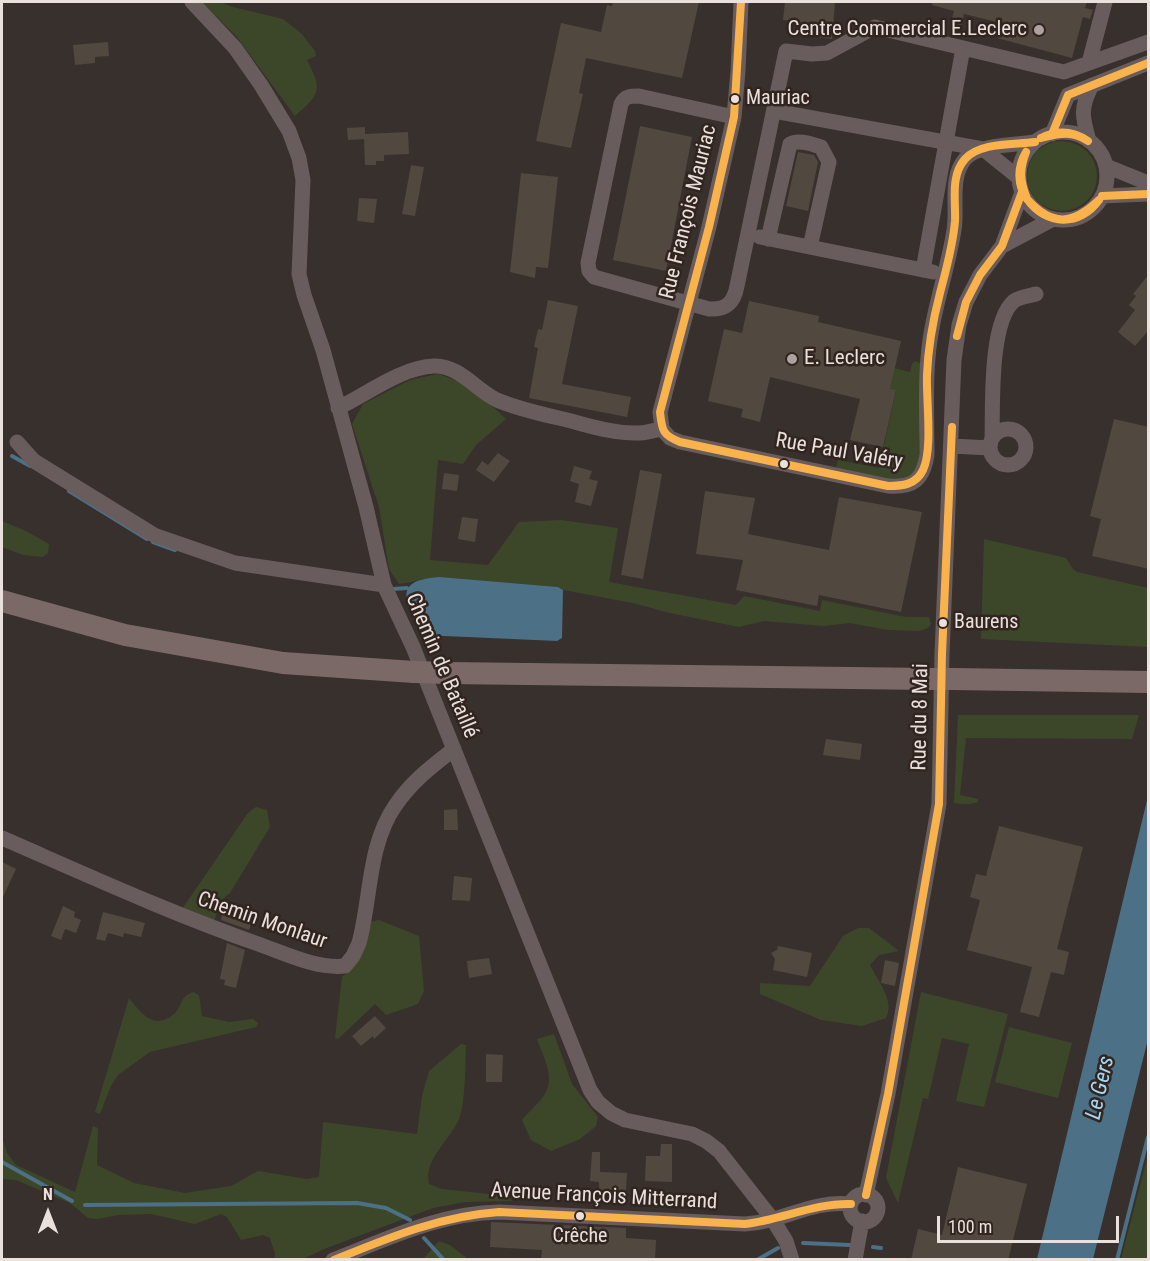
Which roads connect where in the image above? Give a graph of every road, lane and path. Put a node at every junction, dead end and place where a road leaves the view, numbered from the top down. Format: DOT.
graph roads {
  1 [pos="192,2"];
  2 [pos="741,2"];
  3 [pos="1105,2"];
  4 [pos="1149,42"];
  5 [pos="963,48"];
  6 [pos="1089,63"];
  7 [pos="1149,63"];
  8 [pos="1092,85"];
  9 [pos="774,111"];
  10 [pos="734,117"];
  11 [pos="1052,134"];
  12 [pos="1089,141"];
  13 [pos="1035,142"];
  14 [pos="946,143"];
  15 [pos="983,149"];
  16 [pos="1106,166"];
  17 [pos="1149,183"];
  18 [pos="1020,185"];
  19 [pos="1149,194"];
  20 [pos="1102,196"];
  21 [pos="1053,219"];
  22 [pos="748,235"];
  23 [pos="768,239"];
  24 [pos="1002,246"];
  25 [pos="810,247"];
  26 [pos="923,270"];
  27 [pos="945,274"];
  28 [pos="1036,294"];
  29 [pos="688,303"];
  30 [pos="338,408"];
  31 [pos="662,429"];
  32 [pos="17,442"];
  33 [pos="952,446"];
  34 [pos="384,585"];
  35 [pos="2,601"];
  36 [pos="1149,682"];
  37 [pos="454,749"];
  38 [pos="2,838"];
  39 [pos="867,1195"];
  40 [pos="851,1204"];
  41 [pos="773,1220"];
  42 [pos="862,1221"];
  43 [pos="333,1260"];
  44 [pos="792,1260"];
  45 [pos="855,1260"];
  1 -- 30 [label="street, Chemin de Bataillé"];
  2 -- 10 [label="street, Rue François Mauriac"];
  3 -- 6 [label="street"];
  4 -- 6 [label="street"];
  5 -- 6 [label="street"];
  5 -- 9 [label="street"];
  5 -- 14 [label="street"];
  7 -- 8 [label="street"];
  8 -- 11 [label="street"];
  8 -- 12 [label="street"];
  9 -- 14 [label="street"];
  9 -- 22 [label="street"];
  10 -- 29 [label="street, Rue François Mauriac"];
  10 -- 29 [label="street"];
  11 -- 12 [label="street"];
  11 -- 13 [label="street"];
  12 -- 16 [label="street"];
  13 -- 15 [label="street"];
  13 -- 18 [label="street"];
  14 -- 15 [label="street"];
  14 -- 26 [label="street"];
  15 -- 18 [label="street"];
  15 -- 27 [label="street, Rue Paul Valéry"];
  16 -- 17 [label="street"];
  16 -- 20 [label="street"];
  18 -- 21 [label="street"];
  18 -- 24 [label="street, Rue du 8 Mai"];
  19 -- 20 [label="street"];
  20 -- 21 [label="street"];
  21 -- 24 [label="street, Rue du 8 Mai"];
  22 -- 23 [label="street"];
  22 -- 29 [label="street"];
  23 -- 25 [label="street"];
  23 -- 25 [label="street"];
  24 -- 33 [label="street, Rue du 8 Mai"];
  25 -- 26 [label="street"];
  26 -- 27 [label="street"];
  27 -- 31 [label="street, Rue Paul Valéry"];
  28 -- 33 [label="street"];
  29 -- 31 [label="street, Rue François Mauriac"];
  30 -- 31 [label="street"];
  30 -- 34 [label="street, Chemin de Bataillé"];
  32 -- 34 [label="street"];
  33 -- 39 [label="street, Rue du 8 Mai"];
  34 -- 37 [label="street, Chemin de Bataillé"];
  35 -- 36 [label="highway, bridge"];
  37 -- 38 [label="street, Chemin Monlaur"];
  37 -- 41 [label="street, Chemin de Bataillé"];
  39 -- 40 [label="street"];
  39 -- 42 [label="street"];
  40 -- 41 [label="street, Avenue François Mitterrand"];
  40 -- 42 [label="street"];
  41 -- 43 [label="street, Avenue François Mitterrand"];
  41 -- 44 [label="street, Chemin de Bataillé"];
  42 -- 45 [label="street"];
}
